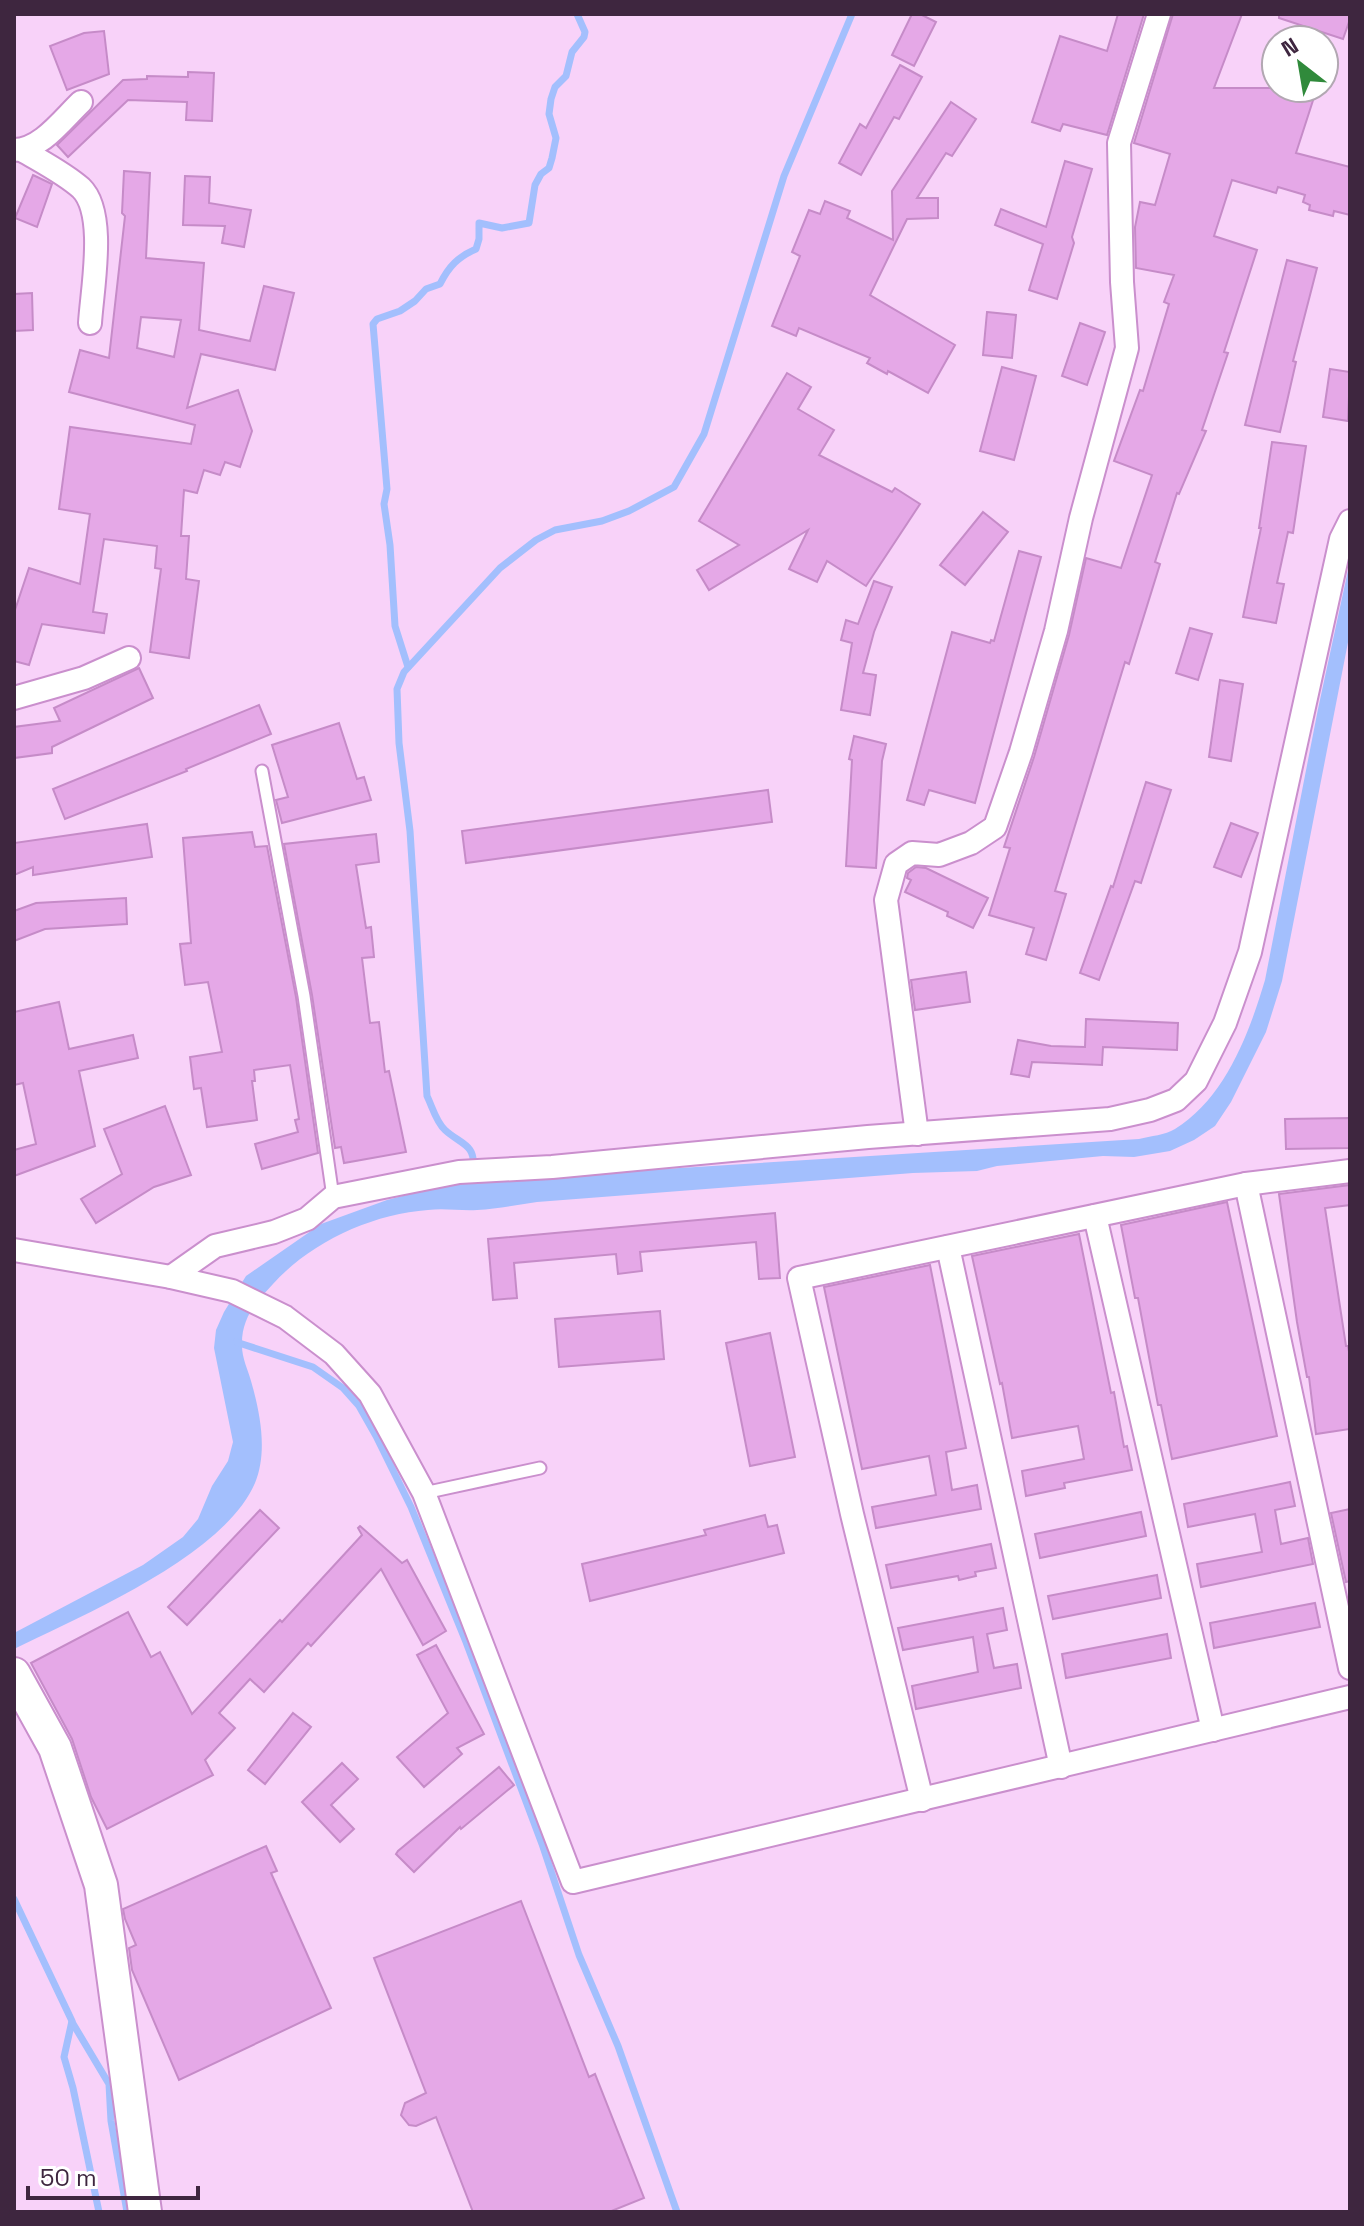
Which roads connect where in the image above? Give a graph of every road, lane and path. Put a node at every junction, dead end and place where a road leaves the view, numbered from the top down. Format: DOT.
graph roads {
  1 [pos="1159,14"];
  2 [pos="81,102"];
  3 [pos="18,150"];
  4 [pos="90,323"];
  5 [pos="1350,521"];
  6 [pos="129,658"];
  7 [pos="14,698"];
  8 [pos="262,771"];
  9 [pos="917,1134"];
  10 [pos="1350,1171"];
  11 [pos="1246,1184"];
  12 [pos="333,1197"];
  13 [pos="1095,1216"];
  14 [pos="948,1247"];
  15 [pos="14,1250"];
  16 [pos="171,1277"];
  17 [pos="540,1468"];
  18 [pos="424,1493"];
  19 [pos="1350,1668"];
  20 [pos="14,1674"];
  21 [pos="1350,1697"];
  22 [pos="1213,1730"];
  23 [pos="1061,1767"];
  24 [pos="922,1800"];
  25 [pos="145,2212"];
  1 -- 9 [label="street"];
  2 -- 3 [label="street"];
  3 -- 4 [label="street"];
  5 -- 9 [label="street"];
  6 -- 7 [label="street"];
  8 -- 12 [label="lane"];
  9 -- 12 [label="street"];
  10 -- 11 [label="street"];
  11 -- 13 [label="street"];
  11 -- 19 [label="street"];
  12 -- 16 [label="street"];
  13 -- 14 [label="street"];
  13 -- 22 [label="street"];
  14 -- 23 [label="street"];
  14 -- 24 [label="street"];
  15 -- 16 [label="street"];
  16 -- 18 [label="street"];
  17 -- 18 [label="lane"];
  18 -- 24 [label="street"];
  20 -- 25 [label="street"];
  21 -- 22 [label="street"];
  22 -- 23 [label="street"];
  23 -- 24 [label="street"];
}
